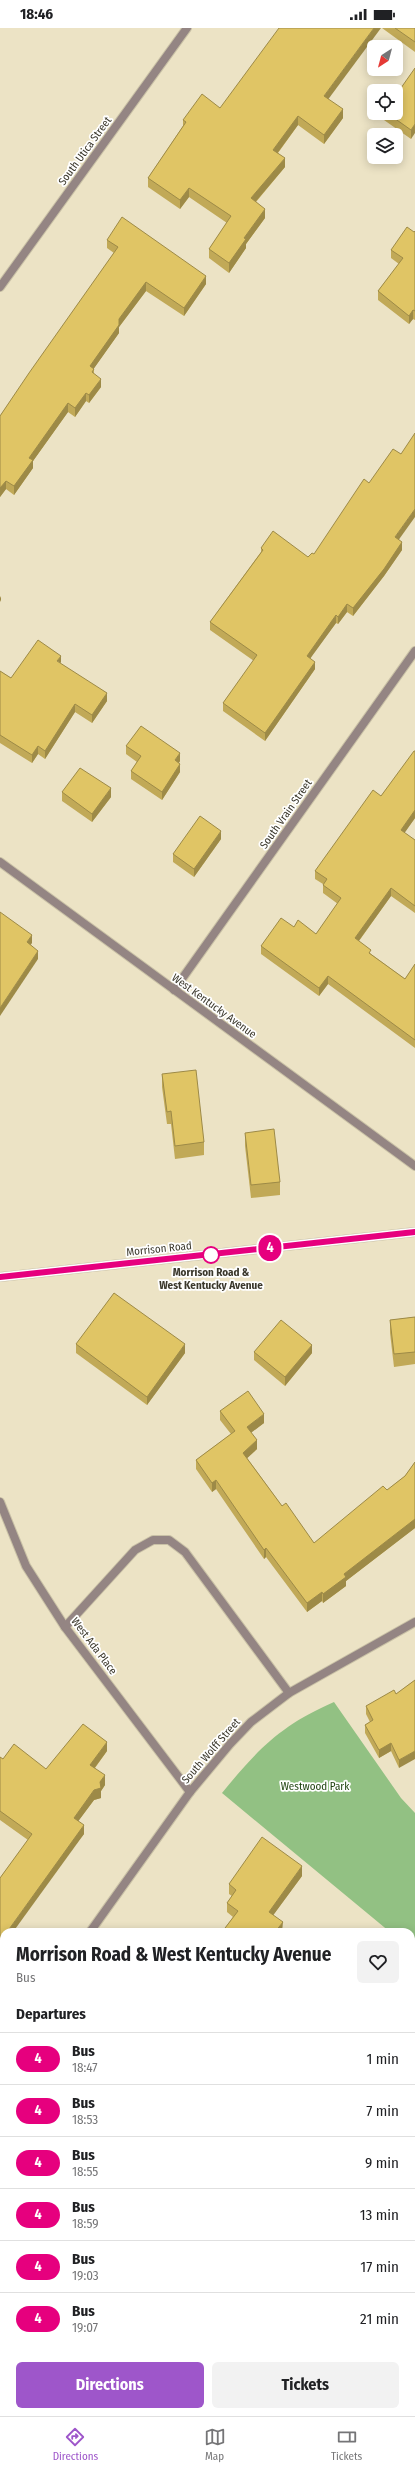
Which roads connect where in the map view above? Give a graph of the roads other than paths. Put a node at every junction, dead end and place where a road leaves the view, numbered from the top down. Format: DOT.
graph roads {
  1 [pos="187,28"];
  2 [pos="0,287"];
  3 [pos="415,651"];
  4 [pos="0,862"];
  5 [pos="174,990"];
  6 [pos="415,1166"];
  7 [pos="415,1232"];
  8 [pos="0,1277"];
  9 [pos="0,1502"];
  10 [pos="415,1622"];
  11 [pos="65,1627"];
  12 [pos="289,1692"];
  13 [pos="190,1792"];
  14 [pos="93,1928"];
  1 -- 2 [label="street, South Utica Street"];
  3 -- 5 [label="street, South Vrain Street"];
  4 -- 5 [label="street, West Kentucky Avenue"];
  5 -- 6 [label="street, West Kentucky Avenue"];
  7 -- 8 [label="main road, Morrison Road"];
  9 -- 11 [label="street, West Ada Place"];
  10 -- 12 [label="street, South Wolff Street"];
  11 -- 12 [label="street"];
  11 -- 13 [label="street, West Ada Place"];
  12 -- 13 [label="street, South Wolff Street"];
  13 -- 14 [label="street, South Wolff Street"];
}
